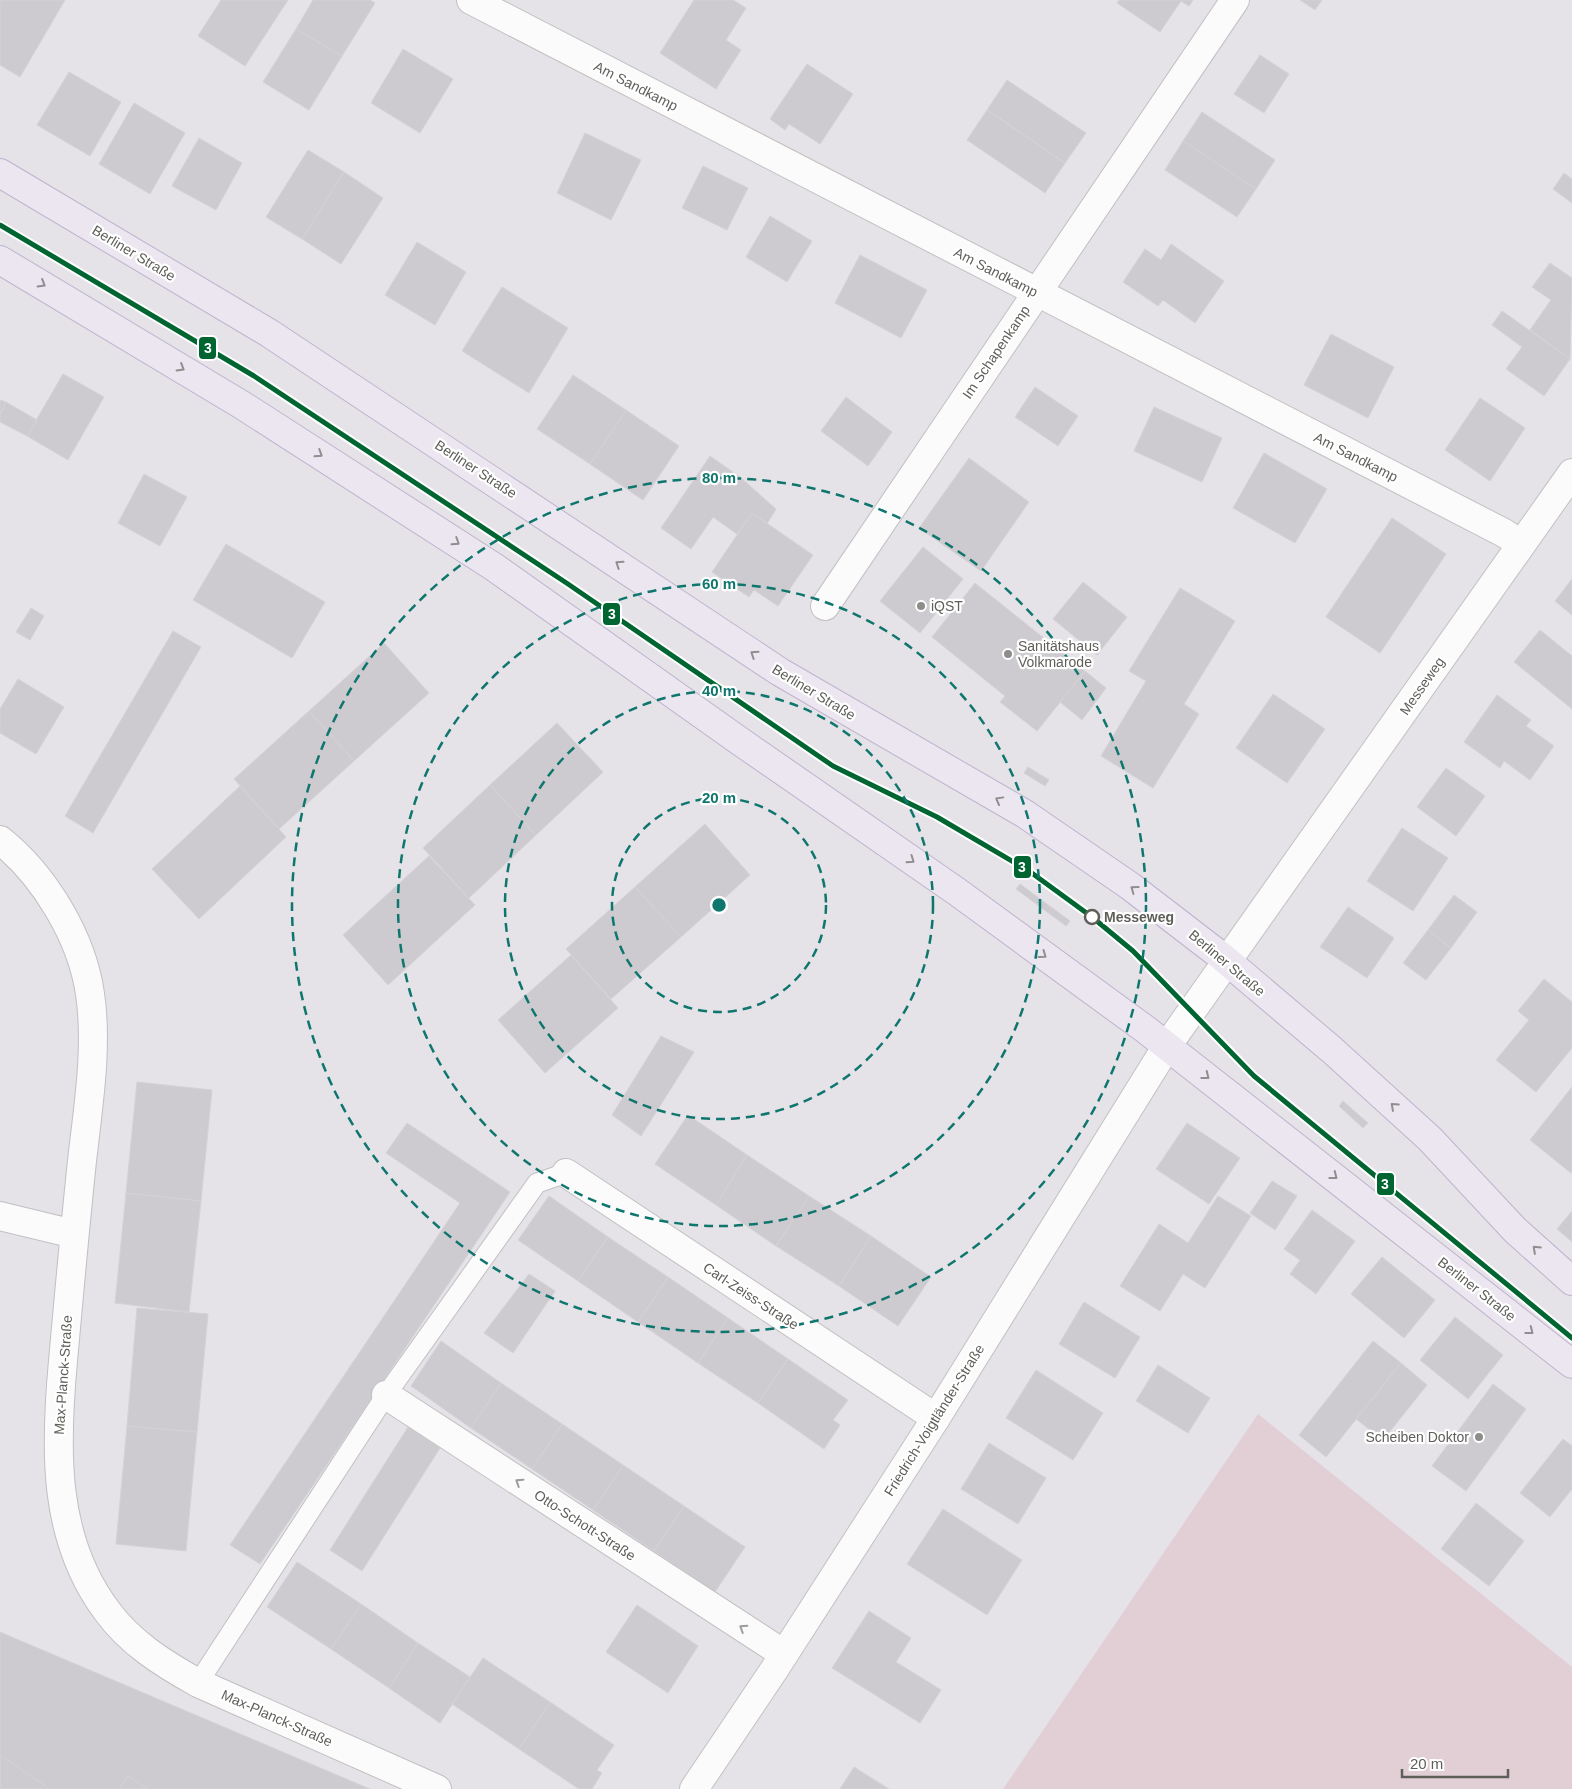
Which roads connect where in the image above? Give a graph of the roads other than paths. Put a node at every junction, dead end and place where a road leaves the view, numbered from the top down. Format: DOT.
graph roads {
  1 [pos="470,0"];
  2 [pos="1235,0"];
  3 [pos="0,173"];
  4 [pos="0,260"];
  5 [pos="1036,293"];
  6 [pos="1572,475"];
  7 [pos="1522,544"];
  8 [pos="825,606"];
  9 [pos="0,840"];
  10 [pos="1228,962"];
  11 [pos="1167,1046"];
  12 [pos="566,1174"];
  13 [pos="0,1216"];
  14 [pos="74,1234"];
  15 [pos="1572,1281"];
  16 [pos="1572,1364"];
  17 [pos="386,1395"];
  18 [pos="936,1418"];
  19 [pos="784,1654"];
  20 [pos="198,1683"];
  21 [pos="437,1789"];
  22 [pos="694,1789"];
  1 -- 5 [label="street, Am Sandkamp"];
  2 -- 5 [label="street, Im Schapenkamp"];
  10 -- 3 [label="main road, Berliner Straße, one-way"];
  4 -- 11 [label="main road, Berliner Straße, one-way"];
  5 -- 7 [label="street, Am Sandkamp"];
  5 -- 8 [label="street, Im Schapenkamp"];
  6 -- 7 [label="street, Messeweg"];
  7 -- 10 [label="street, Messeweg"];
  9 -- 14 [label="street, Max-Planck-Straße"];
  10 -- 11 [label="street, Messeweg"];
  15 -- 10 [label="main road, Berliner Straße, one-way"];
  11 -- 16 [label="main road, Berliner Straße, one-way"];
  11 -- 18 [label="street, Friedrich-Voigtländer-Straße"];
  12 -- 17 [label="lane"];
  12 -- 18 [label="street, Carl-Zeiss-Straße"];
  13 -- 14 [label="street"];
  14 -- 20 [label="street, Max-Planck-Straße"];
  19 -- 17 [label="street, Otto-Schott-Straße, one-way"];
  17 -- 20 [label="lane"];
  18 -- 19 [label="street, Friedrich-Voigtländer-Straße"];
  19 -- 22 [label="street, Friedrich-Voigtländer-Straße"];
  20 -- 21 [label="street, Max-Planck-Straße"];
}
